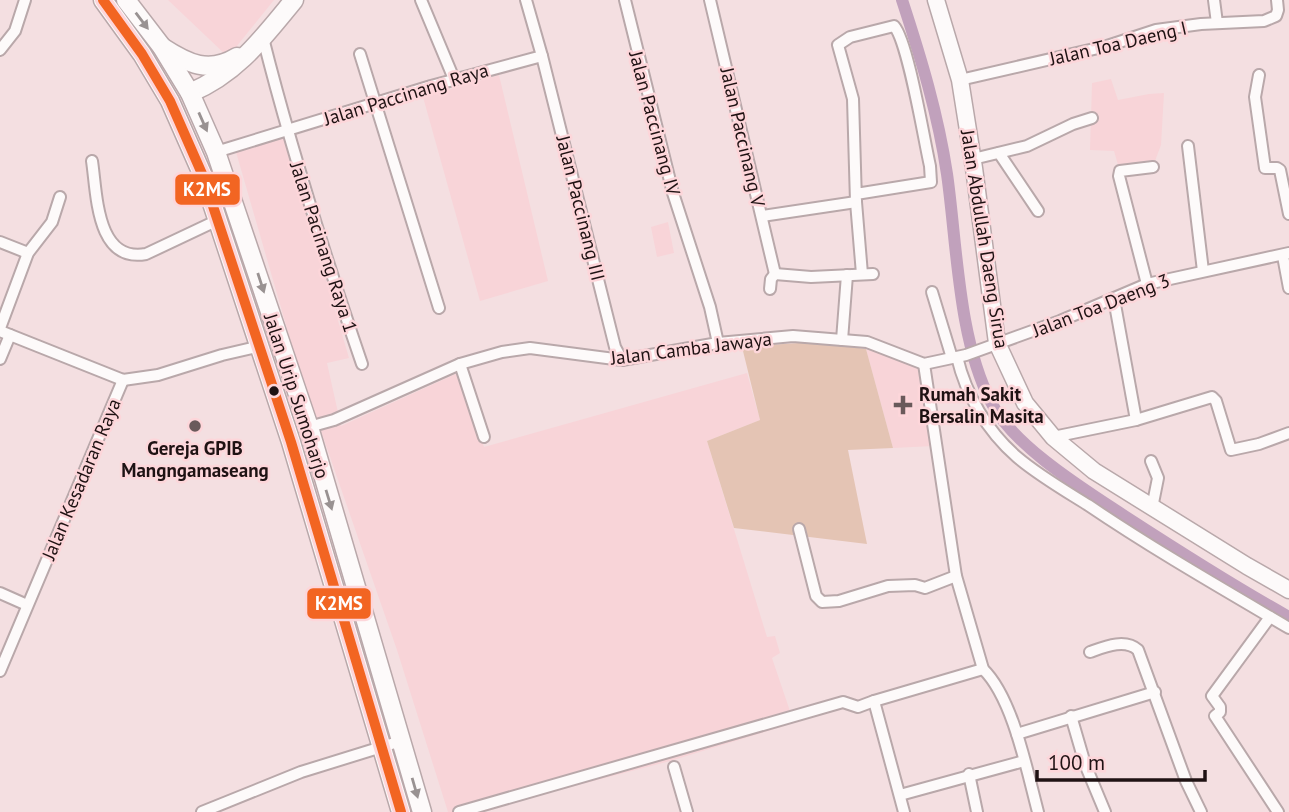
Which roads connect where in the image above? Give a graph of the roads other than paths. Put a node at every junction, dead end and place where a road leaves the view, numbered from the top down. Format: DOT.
graph roads {
  1 [pos="25,0"];
  2 [pos="103,0"];
  3 [pos="126,0"];
  4 [pos="294,0"];
  5 [pos="421,0"];
  6 [pos="526,0"];
  7 [pos="625,0"];
  8 [pos="710,0"];
  9 [pos="936,0"];
  10 [pos="1214,0"];
  11 [pos="1277,0"];
  12 [pos="1217,23"];
  13 [pos="261,41"];
  14 [pos="160,45"];
  15 [pos="0,50"];
  16 [pos="142,54"];
  17 [pos="360,54"];
  18 [pos="542,56"];
  19 [pos="1259,75"];
  20 [pos="454,79"];
  21 [pos="960,80"];
  22 [pos="190,93"];
  23 [pos="170,101"];
  24 [pos="375,103"];
  25 [pos="1092,118"];
  26 [pos="286,130"];
  27 [pos="1188,146"];
  28 [pos="216,152"];
  29 [pos="999,153"];
  30 [pos="196,157"];
  31 [pos="973,159"];
  32 [pos="92,161"];
  33 [pos="1153,167"];
  34 [pos="1286,185"];
  35 [pos="60,197"];
  36 [pos="856,198"];
  37 [pos="1038,211"];
  38 [pos="1289,214"];
  39 [pos="762,216"];
  40 [pos="218,220"];
  41 [pos="0,242"];
  42 [pos="28,253"];
  43 [pos="1286,255"];
  44 [pos="1203,271"];
  45 [pos="775,274"];
  46 [pos="847,275"];
  47 [pos="1147,284"];
  48 [pos="1289,288"];
  49 [pos="770,289"];
  50 [pos="932,292"];
  51 [pos="1114,299"];
  52 [pos="439,308"];
  53 [pos="3,332"];
  54 [pos="842,340"];
  55 [pos="718,343"];
  56 [pos="994,345"];
  57 [pos="261,346"];
  58 [pos="958,357"];
  59 [pos="0,359"];
  60 [pos="622,359"];
  61 [pos="362,363"];
  62 [pos="460,364"];
  63 [pos="924,364"];
  64 [pos="123,380"];
  65 [pos="1136,420"];
  66 [pos="309,427"];
  67 [pos="1289,433"];
  68 [pos="484,437"];
  69 [pos="1053,437"];
  70 [pos="1150,461"];
  71 [pos="1152,508"];
  72 [pos="799,529"];
  73 [pos="340,537"];
  74 [pos="320,542"];
  75 [pos="956,576"];
  76 [pos="1289,590"];
  77 [pos="0,593"];
  78 [pos="27,605"];
  79 [pos="366,615"];
  80 [pos="1270,617"];
  81 [pos="345,621"];
  82 [pos="1289,628"];
  83 [pos="1090,652"];
  84 [pos="983,669"];
  85 [pos="0,671"];
  86 [pos="1155,692"];
  87 [pos="874,701"];
  88 [pos="1071,716"];
  89 [pos="1017,734"];
  90 [pos="401,741"];
  91 [pos="382,746"];
  92 [pos="1024,761"];
  93 [pos="674,767"];
  94 [pos="969,774"];
  95 [pos="900,795"];
  96 [pos="202,812"];
  97 [pos="401,812"];
  98 [pos="422,812"];
  99 [pos="458,812"];
  100 [pos="687,812"];
  101 [pos="904,812"];
  102 [pos="977,812"];
  103 [pos="1038,812"];
  104 [pos="1105,812"];
  105 [pos="1201,812"];
  106 [pos="1278,812"];
  1 -- 15 [label="street"];
  2 -- 16 [label="main road, Jalan Urip Sumoharjo"];
  3 -- 14 [label="main road, Jalan Urip Sumoharjo, one-way"];
  4 -- 13 [label="main road"];
  5 -- 20 [label="street"];
  6 -- 18 [label="street"];
  7 -- 55 [label="street, Jalan Paccinang IV"];
  8 -- 39 [label="street, Jalan Paccinang V"];
  9 -- 21 [label="main road, Jalan Abdullah Daeng Sirua"];
  10 -- 12 [label="street"];
  11 -- 12 [label="street, Jalan Toa Daeng I"];
  12 -- 21 [label="street, Jalan Toa Daeng I"];
  13 -- 14 [label="main road"];
  13 -- 22 [label="main road"];
  13 -- 26 [label="street, Jalan Pacinang Raya 1"];
  14 -- 16 [label="main road"];
  14 -- 22 [label="main road, Jalan Urip Sumoharjo"];
  16 -- 23 [label="main road, Jalan Urip Sumoharjo"];
  17 -- 24 [label="street"];
  18 -- 20 [label="street, Jalan Paccinang Raya"];
  18 -- 60 [label="street, Jalan Paccinang III"];
  19 -- 34 [label="street"];
  20 -- 24 [label="street, Jalan Paccinang Raya"];
  21 -- 31 [label="main road, Jalan Abdullah Daeng Sirua"];
  22 -- 23 [label="main road"];
  22 -- 28 [label="main road, Jalan Urip Sumoharjo, one-way"];
  23 -- 30 [label="main road, Jalan Urip Sumoharjo"];
  24 -- 26 [label="street, Jalan Paccinang Raya"];
  24 -- 52 [label="street"];
  25 -- 29 [label="street"];
  26 -- 28 [label="street, Jalan Paccinang Raya"];
  26 -- 61 [label="street, Jalan Pacinang Raya 1"];
  27 -- 44 [label="street"];
  28 -- 30 [label="main road"];
  28 -- 66 [label="main road, Jalan Urip Sumoharjo, one-way"];
  29 -- 31 [label="street"];
  29 -- 37 [label="street"];
  30 -- 40 [label="main road, Jalan Urip Sumoharjo"];
  31 -- 56 [label="main road, Jalan Abdullah Daeng Sirua"];
  32 -- 40 [label="street"];
  33 -- 47 [label="street"];
  34 -- 38 [label="street"];
  35 -- 42 [label="street"];
  36 -- 36 [label="street"];
  36 -- 39 [label="street"];
  36 -- 46 [label="street"];
  39 -- 45 [label="street, Jalan Paccinang V"];
  40 -- 57 [label="main road, Jalan Urip Sumoharjo"];
  41 -- 42 [label="street"];
  42 -- 53 [label="street"];
  43 -- 44 [label="street, Jalan Toa Daeng 3"];
  43 -- 48 [label="street"];
  44 -- 47 [label="street, Jalan Toa Daeng 3"];
  45 -- 46 [label="street"];
  45 -- 49 [label="street"];
  46 -- 54 [label="street"];
  47 -- 51 [label="street, Jalan Toa Daeng 3"];
  50 -- 58 [label="street"];
  51 -- 56 [label="street, Jalan Toa Daeng 3"];
  51 -- 65 [label="street"];
  53 -- 59 [label="street"];
  53 -- 64 [label="street"];
  54 -- 55 [label="street, Jalan Camba Jawaya"];
  54 -- 63 [label="street, Jalan Camba Jawaya"];
  55 -- 60 [label="street, Jalan Camba Jawaya"];
  56 -- 58 [label="street"];
  56 -- 69 [label="main road, Jalan Abdullah Daeng Sirua"];
  57 -- 64 [label="street, Jalan Kesadaran Raya"];
  57 -- 74 [label="main road, Jalan Urip Sumoharjo"];
  58 -- 63 [label="street"];
  58 -- 80 [label="street"];
  60 -- 62 [label="street, Jalan Camba Jawaya"];
  62 -- 66 [label="street, Jalan Camba Jawaya"];
  62 -- 68 [label="street"];
  63 -- 75 [label="street"];
  64 -- 78 [label="street, Jalan Kesadaran Raya"];
  65 -- 67 [label="street"];
  65 -- 69 [label="street"];
  66 -- 73 [label="main road, Jalan Urip Sumoharjo, one-way"];
  69 -- 71 [label="main road, Jalan Abdullah Daeng Sirua"];
  70 -- 71 [label="street"];
  71 -- 76 [label="main road, Jalan Abdullah Daeng Sirua"];
  72 -- 75 [label="street"];
  73 -- 74 [label="main road"];
  73 -- 79 [label="main road, Jalan Urip Sumoharjo"];
  74 -- 81 [label="main road, Jalan Urip Sumoharjo"];
  75 -- 84 [label="street"];
  77 -- 78 [label="street"];
  78 -- 85 [label="street, Jalan Kesadaran Raya"];
  79 -- 81 [label="main road"];
  79 -- 90 [label="main road, Jalan Urip Sumoharjo"];
  80 -- 82 [label="street"];
  80 -- 106 [label="street"];
  81 -- 91 [label="main road, Jalan Urip Sumoharjo"];
  83 -- 86 [label="street"];
  84 -- 87 [label="street"];
  84 -- 89 [label="street"];
  86 -- 88 [label="street"];
  86 -- 105 [label="street"];
  87 -- 95 [label="street"];
  87 -- 99 [label="street"];
  88 -- 89 [label="street"];
  88 -- 104 [label="street"];
  89 -- 92 [label="street"];
  90 -- 91 [label="street"];
  90 -- 98 [label="main road, Jalan Urip Sumoharjo, one-way"];
  91 -- 96 [label="street"];
  91 -- 97 [label="main road, Jalan Urip Sumoharjo"];
  92 -- 94 [label="street"];
  92 -- 103 [label="street"];
  93 -- 100 [label="street"];
  94 -- 95 [label="street"];
  94 -- 102 [label="street"];
  95 -- 101 [label="street"];
}
